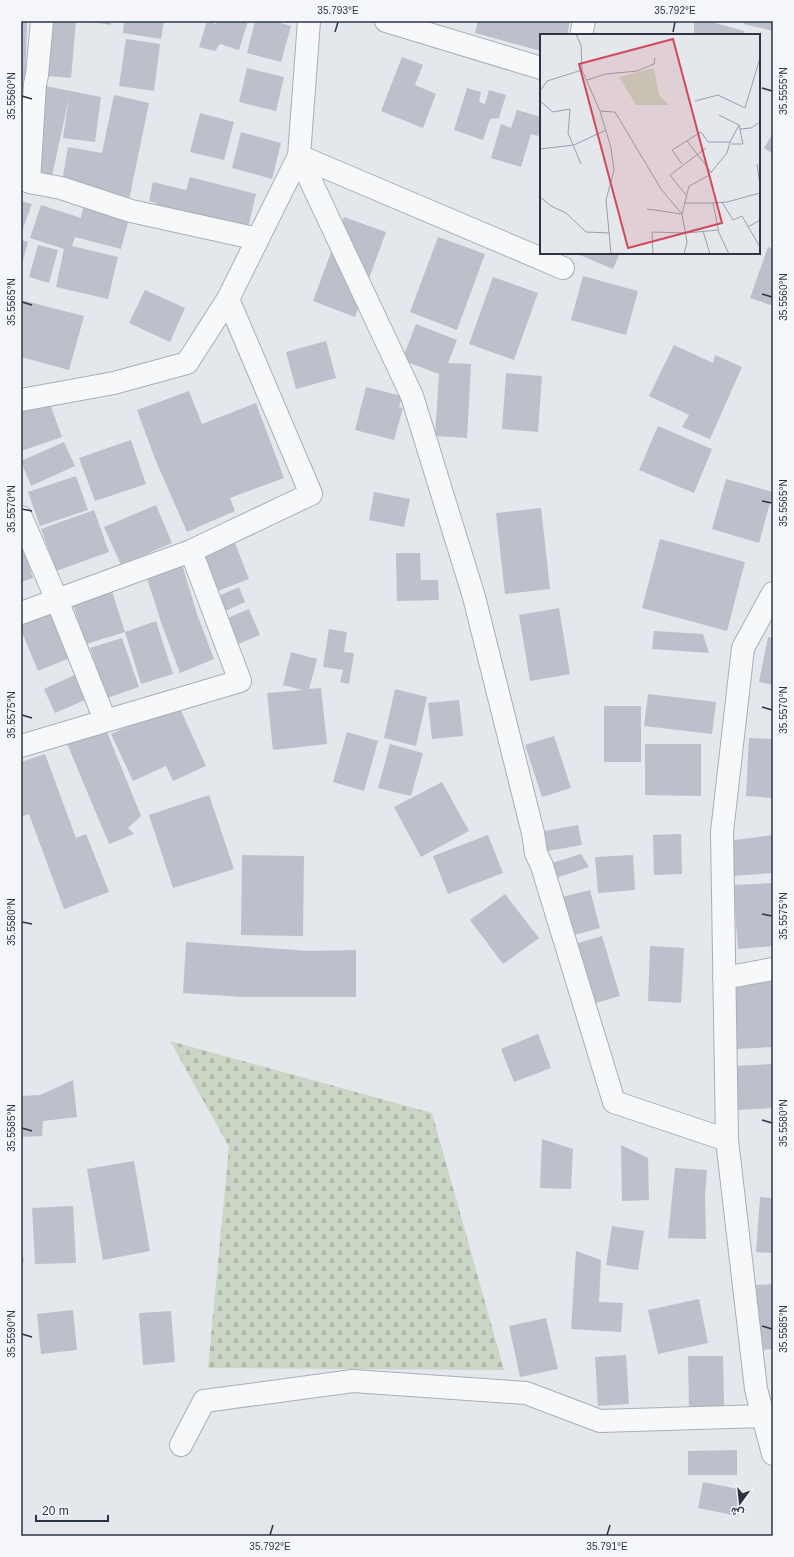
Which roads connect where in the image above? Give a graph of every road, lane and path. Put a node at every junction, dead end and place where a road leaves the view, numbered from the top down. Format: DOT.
graph roads {
  1 [pos="42,21"];
  2 [pos="308,21"];
  3 [pos="386,21"];
  4 [pos="584,21"];
  5 [pos="581,34"];
  6 [pos="540,68"];
  7 [pos="299,156"];
  8 [pos="25,180"];
  9 [pos="258,239"];
  10 [pos="563,268"];
  11 [pos="228,299"];
  12 [pos="21,400"];
  13 [pos="21,517"];
  14 [pos="190,551"];
  15 [pos="773,593"];
  16 [pos="57,600"];
  17 [pos="21,613"];
  18 [pos="105,720"];
  19 [pos="21,746"];
  20 [pos="773,970"];
  21 [pos="724,978"];
  22 [pos="727,1140"];
  23 [pos="763,1416"];
  24 [pos="180,1445"];
  25 [pos="773,1454"];
  1 -- 8 [label="street"];
  2 -- 7 [label="street"];
  3 -- 6 [label="street"];
  4 -- 5 [label="street"];
  7 -- 9 [label="street"];
  7 -- 10 [label="street"];
  7 -- 22 [label="street"];
  8 -- 9 [label="street"];
  9 -- 11 [label="street"];
  11 -- 12 [label="street"];
  11 -- 14 [label="street"];
  13 -- 16 [label="street"];
  14 -- 16 [label="street"];
  14 -- 18 [label="street"];
  15 -- 21 [label="street"];
  16 -- 17 [label="street"];
  16 -- 18 [label="street"];
  18 -- 19 [label="street"];
  20 -- 21 [label="street"];
  21 -- 22 [label="street"];
  22 -- 23 [label="street"];
  23 -- 24 [label="street"];
  23 -- 25 [label="street"];
}
